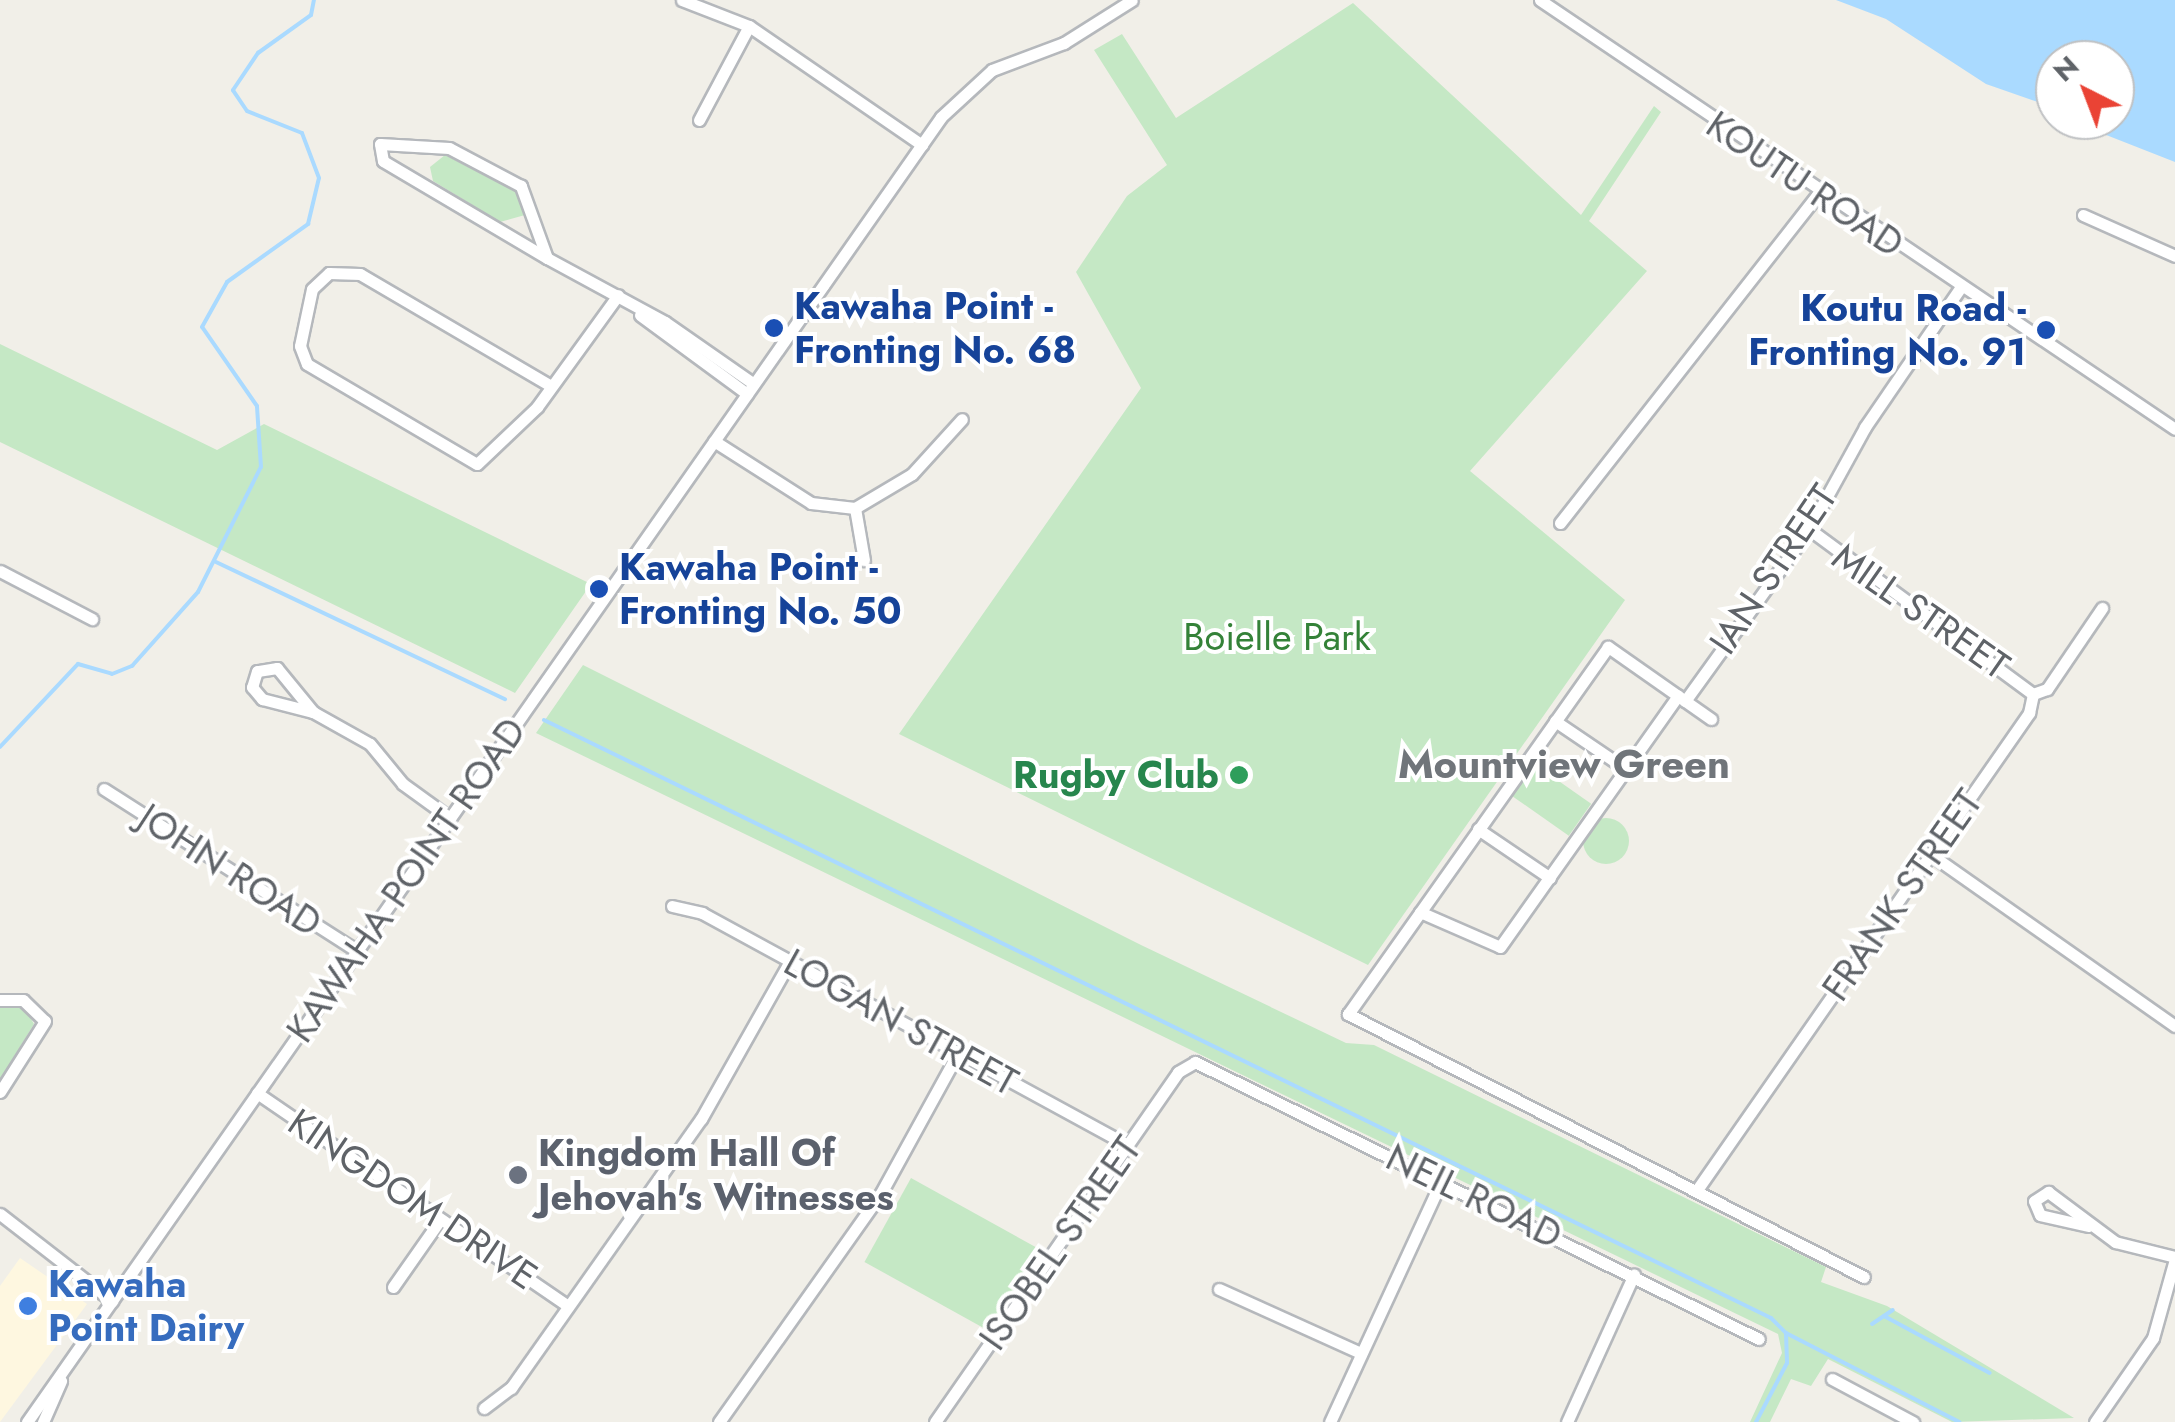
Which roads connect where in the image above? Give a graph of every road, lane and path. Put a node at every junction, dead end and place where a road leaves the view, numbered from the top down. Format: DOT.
graph roads {
  1 [pos="682,0"];
  2 [pos="1132,0"];
  3 [pos="1540,0"];
  4 [pos="749,26"];
  5 [pos="699,120"];
  6 [pos="922,144"];
  7 [pos="1819,193"];
  8 [pos="2083,216"];
  9 [pos="2175,256"];
  10 [pos="547,258"];
  11 [pos="1961,287"];
  12 [pos="618,296"];
  13 [pos="552,386"];
  14 [pos="751,389"];
  15 [pos="962,419"];
  16 [pos="2175,429"];
  17 [pos="714,441"];
  18 [pos="855,508"];
  19 [pos="1560,523"];
  20 [pos="1809,529"];
  21 [pos="864,560"];
  22 [pos="0,571"];
  23 [pos="2102,608"];
  24 [pos="92,619"];
  25 [pos="2032,694"];
  26 [pos="1681,698"];
  27 [pos="313,712"];
  28 [pos="1711,719"];
  29 [pos="1555,722"];
  30 [pos="1626,769"];
  31 [pos="104,789"];
  32 [pos="450,818"];
  33 [pos="1478,830"];
  34 [pos="1930,854"];
  35 [pos="1550,878"];
  36 [pos="672,906"];
  37 [pos="1420,912"];
  38 [pos="356,952"];
  39 [pos="790,961"];
  40 [pos="0,1000"];
  41 [pos="2175,1026"];
  42 [pos="957,1055"];
  43 [pos="1185,1064"];
  44 [pos="0,1092"];
  45 [pos="258,1093"];
  46 [pos="1128,1145"];
  47 [pos="1442,1180"];
  48 [pos="1699,1187"];
  49 [pos="0,1214"];
  50 [pos="440,1220"];
  51 [pos="2088,1226"];
  52 [pos="2175,1258"];
  53 [pos="1634,1274"];
  54 [pos="1864,1277"];
  55 [pos="2175,1283"];
  56 [pos="393,1287"];
  57 [pos="1219,1289"];
  58 [pos="112,1301"];
  59 [pos="568,1306"];
  60 [pos="2163,1310"];
  61 [pos="1759,1339"];
  62 [pos="1361,1353"];
  63 [pos="64,1367"];
  64 [pos="1832,1378"];
  65 [pos="484,1408"];
  66 [pos="942,1420"];
  67 [pos="27,1422"];
  68 [pos="43,1422"];
  69 [pos="718,1422"];
  70 [pos="1330,1422"];
  71 [pos="1567,1422"];
  72 [pos="1913,1422"];
  73 [pos="2095,1422"];
  1 -- 4 [label="street"];
  2 -- 6 [label="street, KAWAHA POINT ROAD"];
  3 -- 7 [label="street, KOUTU ROAD"];
  4 -- 5 [label="street"];
  4 -- 6 [label="street"];
  6 -- 14 [label="street, KAWAHA POINT ROAD"];
  7 -- 11 [label="street, KOUTU ROAD"];
  7 -- 19 [label="street"];
  8 -- 9 [label="street"];
  10 -- 10 [label="street"];
  10 -- 12 [label="street"];
  11 -- 16 [label="street, KOUTU ROAD"];
  11 -- 20 [label="street, IAN STREET"];
  12 -- 13 [label="street"];
  12 -- 14 [label="street"];
  13 -- 13 [label="street"];
  14 -- 17 [label="street, KAWAHA POINT ROAD"];
  15 -- 18 [label="street"];
  17 -- 18 [label="street"];
  17 -- 32 [label="street, KAWAHA POINT ROAD"];
  18 -- 21 [label="street"];
  20 -- 25 [label="street, MILL STREET"];
  20 -- 26 [label="street, IAN STREET"];
  22 -- 24 [label="street"];
  23 -- 25 [label="street, FRANK STREET"];
  25 -- 34 [label="street, FRANK STREET"];
  26 -- 28 [label="street"];
  26 -- 29 [label="street"];
  26 -- 30 [label="street, IAN STREET"];
  27 -- 27 [label="street"];
  27 -- 32 [label="street"];
  29 -- 30 [label="street"];
  29 -- 33 [label="street"];
  30 -- 35 [label="street, IAN STREET"];
  31 -- 38 [label="street, JOHN ROAD"];
  32 -- 38 [label="street, KAWAHA POINT ROAD"];
  33 -- 35 [label="street"];
  33 -- 37 [label="street"];
  34 -- 41 [label="street"];
  34 -- 48 [label="street, FRANK STREET"];
  35 -- 37 [label="street, IAN STREET"];
  36 -- 39 [label="street, LOGAN STREET"];
  37 -- 48 [label="street"];
  38 -- 45 [label="street, KAWAHA POINT ROAD"];
  39 -- 42 [label="street, LOGAN STREET"];
  39 -- 59 [label="street"];
  40 -- 44 [label="street"];
  42 -- 46 [label="street, LOGAN STREET"];
  42 -- 69 [label="street"];
  43 -- 46 [label="street, ISOBEL STREET"];
  43 -- 47 [label="street, NEIL ROAD"];
  45 -- 50 [label="street, KINGDOM DRIVE"];
  45 -- 58 [label="street, KAWAHA POINT ROAD"];
  46 -- 66 [label="street, ISOBEL STREET"];
  47 -- 53 [label="street, NEIL ROAD"];
  47 -- 62 [label="street"];
  48 -- 54 [label="street"];
  49 -- 58 [label="street"];
  50 -- 56 [label="street"];
  50 -- 59 [label="street, KINGDOM DRIVE"];
  51 -- 52 [label="street"];
  52 -- 60 [label="street"];
  53 -- 61 [label="street, NEIL ROAD"];
  53 -- 71 [label="street"];
  55 -- 60 [label="street"];
  57 -- 62 [label="street"];
  58 -- 63 [label="street, KAWAHA POINT ROAD"];
  59 -- 65 [label="street"];
  60 -- 73 [label="street"];
  62 -- 70 [label="street"];
  63 -- 67 [label="street, KAWAHA POINT ROAD"];
  63 -- 68 [label="street, KAWAHA POINT ROAD"];
  64 -- 72 [label="street"];
}
